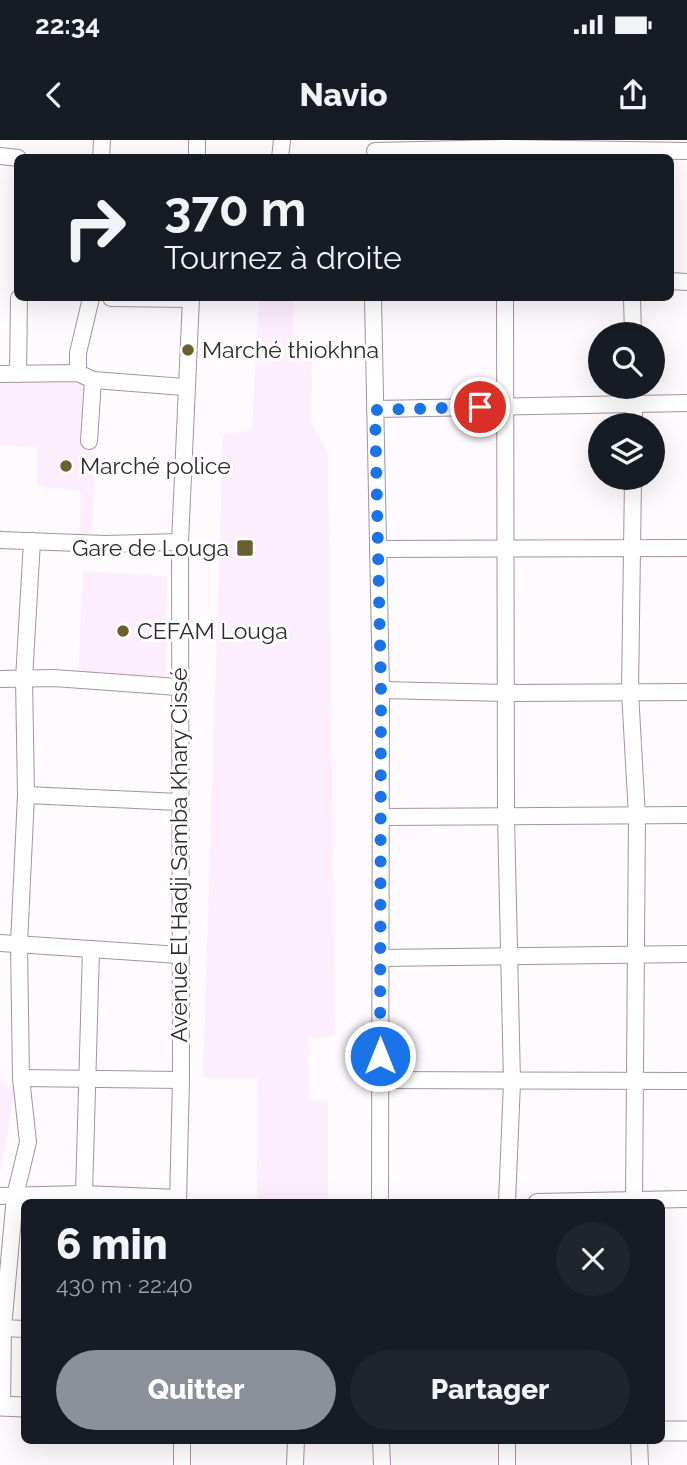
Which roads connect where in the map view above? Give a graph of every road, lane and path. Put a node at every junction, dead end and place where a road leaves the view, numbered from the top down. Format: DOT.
graph roads {
  1 [pos="503,149"];
  2 [pos="375,150"];
  3 [pos="631,150"];
  4 [pos="687,152"];
  5 [pos="19,301"];
  6 [pos="90,301"];
  7 [pos="191,301"];
  8 [pos="373,301"];
  9 [pos="505,301"];
  10 [pos="632,301"];
  11 [pos="633,322"];
  12 [pos="0,374"];
  13 [pos="18,374"];
  14 [pos="85,377"];
  15 [pos="184,387"];
  16 [pos="588,398"];
  17 [pos="664,399"];
  18 [pos="687,403"];
  19 [pos="506,406"];
  20 [pos="375,410"];
  21 [pos="89,441"];
  22 [pos="633,490"];
  23 [pos="0,540"];
  24 [pos="32,541"];
  25 [pos="180,542"];
  26 [pos="507,548"];
  27 [pos="631,548"];
  28 [pos="687,548"];
  29 [pos="378,549"];
  30 [pos="0,679"];
  31 [pos="24,679"];
  32 [pos="178,687"];
  33 [pos="381,690"];
  34 [pos="630,692"];
  35 [pos="687,692"];
  36 [pos="506,693"];
  37 [pos="26,795"];
  38 [pos="180,802"];
  39 [pos="687,815"];
  40 [pos="637,816"];
  41 [pos="380,817"];
  42 [pos="506,817"];
  43 [pos="0,943"];
  44 [pos="19,944"];
  45 [pos="91,949"];
  46 [pos="687,954"];
  47 [pos="180,955"];
  48 [pos="508,955"];
  49 [pos="635,955"];
  50 [pos="380,958"];
  51 [pos="21,1078"];
  52 [pos="87,1079"];
  53 [pos="181,1080"];
  54 [pos="379,1080"];
  55 [pos="637,1081"];
  56 [pos="512,1082"];
  57 [pos="687,1082"];
  58 [pos="84,1194"];
  59 [pos="8,1196"];
  60 [pos="162,1199"];
  61 [pos="178,1199"];
  62 [pos="380,1199"];
  63 [pos="507,1199"];
  64 [pos="634,1199"];
  65 [pos="665,1199"];
  66 [pos="687,1199"];
  67 [pos="17,1265"];
  68 [pos="3,1297"];
  69 [pos="3,1328"];
  70 [pos="21,1329"];
  71 [pos="1,1406"];
  72 [pos="21,1407"];
  73 [pos="665,1431"];
  74 [pos="687,1431"];
  75 [pos="182,1444"];
  76 [pos="296,1444"];
  77 [pos="381,1444"];
  78 [pos="507,1444"];
  79 [pos="639,1444"];
  80 [pos="182,1465"];
  81 [pos="295,1465"];
  82 [pos="382,1465"];
  83 [pos="507,1465"];
  84 [pos="640,1465"];
  1 -- 2 [label="street"];
  1 -- 3 [label="street"];
  3 -- 4 [label="street"];
  5 -- 13 [label="street"];
  6 -- 14 [label="street"];
  7 -- 15 [label="street, Avenue El Hadji Samba Khary Cissé"];
  8 -- 20 [label="street"];
  9 -- 19 [label="street"];
  10 -- 11 [label="street"];
  12 -- 13 [label="street"];
  13 -- 14 [label="street"];
  14 -- 15 [label="street"];
  14 -- 21 [label="street"];
  15 -- 25 [label="street, Avenue El Hadji Samba Khary Cissé"];
  16 -- 19 [label="street"];
  17 -- 18 [label="street"];
  19 -- 20 [label="street"];
  19 -- 26 [label="street"];
  20 -- 29 [label="street"];
  22 -- 27 [label="street"];
  23 -- 24 [label="street"];
  24 -- 25 [label="street"];
  24 -- 31 [label="street"];
  25 -- 32 [label="street, Avenue El Hadji Samba Khary Cissé"];
  26 -- 27 [label="street"];
  26 -- 29 [label="street"];
  26 -- 36 [label="street"];
  27 -- 28 [label="street"];
  27 -- 34 [label="street"];
  29 -- 33 [label="street"];
  30 -- 31 [label="street"];
  31 -- 32 [label="street"];
  31 -- 37 [label="street"];
  32 -- 38 [label="street, Avenue El Hadji Samba Khary Cissé"];
  33 -- 36 [label="street"];
  33 -- 41 [label="street"];
  34 -- 35 [label="street"];
  34 -- 36 [label="street"];
  34 -- 40 [label="street"];
  36 -- 42 [label="street"];
  37 -- 38 [label="street"];
  37 -- 44 [label="street"];
  38 -- 47 [label="street, Avenue El Hadji Samba Khary Cissé"];
  39 -- 40 [label="street"];
  40 -- 42 [label="street"];
  40 -- 49 [label="street"];
  41 -- 42 [label="street"];
  41 -- 50 [label="street"];
  42 -- 48 [label="street"];
  43 -- 44 [label="street"];
  44 -- 45 [label="street"];
  44 -- 51 [label="street"];
  45 -- 47 [label="street"];
  45 -- 52 [label="street"];
  46 -- 49 [label="street"];
  47 -- 53 [label="street, Avenue El Hadji Samba Khary Cissé"];
  48 -- 49 [label="street"];
  48 -- 50 [label="street"];
  48 -- 56 [label="street"];
  49 -- 55 [label="street"];
  50 -- 54 [label="street"];
  51 -- 52 [label="street"];
  51 -- 59 [label="street"];
  52 -- 53 [label="street"];
  52 -- 58 [label="street"];
  53 -- 61 [label="street, Avenue El Hadji Samba Khary Cissé"];
  54 -- 56 [label="street"];
  54 -- 62 [label="street"];
  55 -- 56 [label="street"];
  55 -- 57 [label="street"];
  55 -- 64 [label="street"];
  56 -- 63 [label="street"];
  58 -- 59 [label="street"];
  58 -- 60 [label="street"];
  59 -- 67 [label="street"];
  65 -- 66 [label="street"];
  67 -- 68 [label="street"];
  68 -- 69 [label="street"];
  69 -- 70 [label="street"];
  69 -- 71 [label="street"];
  71 -- 72 [label="main road"];
  73 -- 74 [label="main road"];
  75 -- 80 [label="street"];
  76 -- 81 [label="street"];
  77 -- 82 [label="street"];
  78 -- 83 [label="street"];
  79 -- 84 [label="street"];
}
